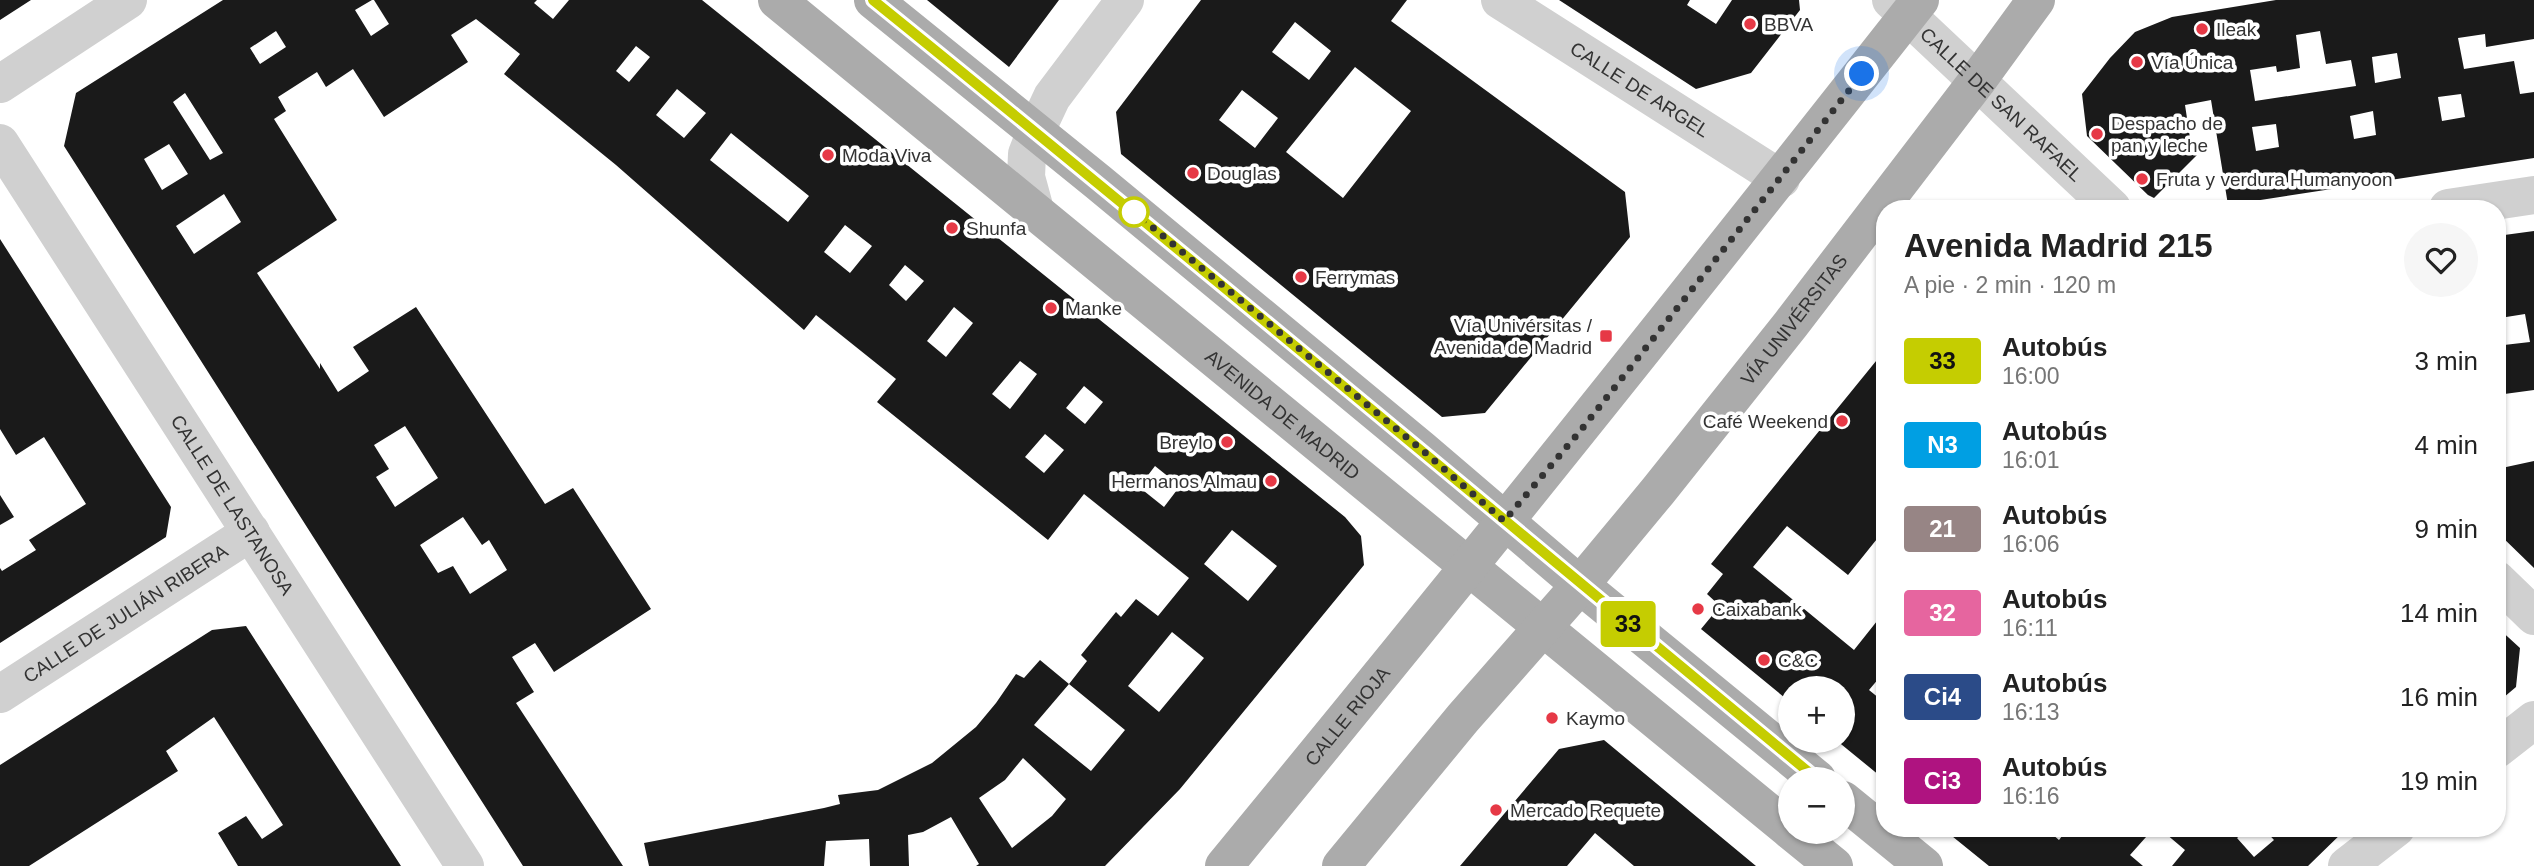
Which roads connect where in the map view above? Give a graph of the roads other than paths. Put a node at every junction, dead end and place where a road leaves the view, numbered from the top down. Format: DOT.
graph roads {
  1 [pos="128,0"];
  2 [pos="777,0"];
  3 [pos="873,0"];
  4 [pos="1125,0"];
  5 [pos="1500,0"];
  6 [pos="2036,0"];
  7 [pos="1906,5"];
  8 [pos="1978,81"];
  9 [pos="0,83"];
  10 [pos="1036,131"];
  11 [pos="0,143"];
  12 [pos="1781,179"];
  13 [pos="2534,195"];
  14 [pos="1886,200"];
  15 [pos="2104,200"];
  16 [pos="2501,200"];
  17 [pos="1035,210"];
  18 [pos="1876,213"];
  19 [pos="1504,521"];
  20 [pos="251,532"];
  21 [pos="1468,565"];
  22 [pos="1580,585"];
  23 [pos="2506,589"];
  24 [pos="2534,616"];
  25 [pos="1542,628"];
  26 [pos="0,694"];
  27 [pos="2534,720"];
  28 [pos="2506,742"];
  29 [pos="1802,767"];
  30 [pos="1855,810"];
  31 [pos="1778,820"];
  32 [pos="1876,827"];
  33 [pos="1888,837"];
  34 [pos="2384,837"];
  35 [pos="1807,844"];
  36 [pos="465,866"];
  37 [pos="1224,866"];
  38 [pos="1341,866"];
  39 [pos="1834,866"];
  40 [pos="1924,866"];
  41 [pos="2347,866"];
  1 -- 9 [label="street"];
  2 -- 17 [label="main road, AVENIDA DE MADRID"];
  3 -- 10 [label="main road"];
  4 -- 10 [label="street"];
  5 -- 12 [label="street, CALLE DE ARGEL"];
  6 -- 8 [label="main road, VÍA UNIVÉRSITAS"];
  7 -- 8 [label="street, CALLE DE SAN RAFAEL"];
  7 -- 12 [label="main road"];
  8 -- 14 [label="main road, VÍA UNIVÉRSITAS"];
  8 -- 15 [label="street, CALLE DE SAN RAFAEL"];
  10 -- 17 [label="street"];
  10 -- 19 [label="main road"];
  11 -- 20 [label="street, CALLE DE LASTANOSA"];
  12 -- 19 [label="main road"];
  13 -- 16 [label="street"];
  17 -- 21 [label="main road, AVENIDA DE MADRID"];
  18 -- 22 [label="main road, VÍA UNIVÉRSITAS"];
  19 -- 21 [label="main road"];
  19 -- 22 [label="main road"];
  20 -- 26 [label="street, CALLE DE JULIÁN RIBERA"];
  20 -- 36 [label="street, CALLE DE LASTANOSA"];
  21 -- 25 [label="main road, AVENIDA DE MADRID"];
  21 -- 37 [label="main road, CALLE RIOJA"];
  22 -- 25 [label="main road, VÍA UNIVÉRSITAS"];
  22 -- 29 [label="main road"];
  23 -- 24 [label="street"];
  25 -- 31 [label="main road, AVENIDA DE MADRID"];
  25 -- 38 [label="main road"];
  27 -- 28 [label="street"];
  30 -- 32 [label="main road"];
  33 -- 40 [label="main road"];
  34 -- 41 [label="street"];
  35 -- 39 [label="main road, AVENIDA DE MADRID"];
}
